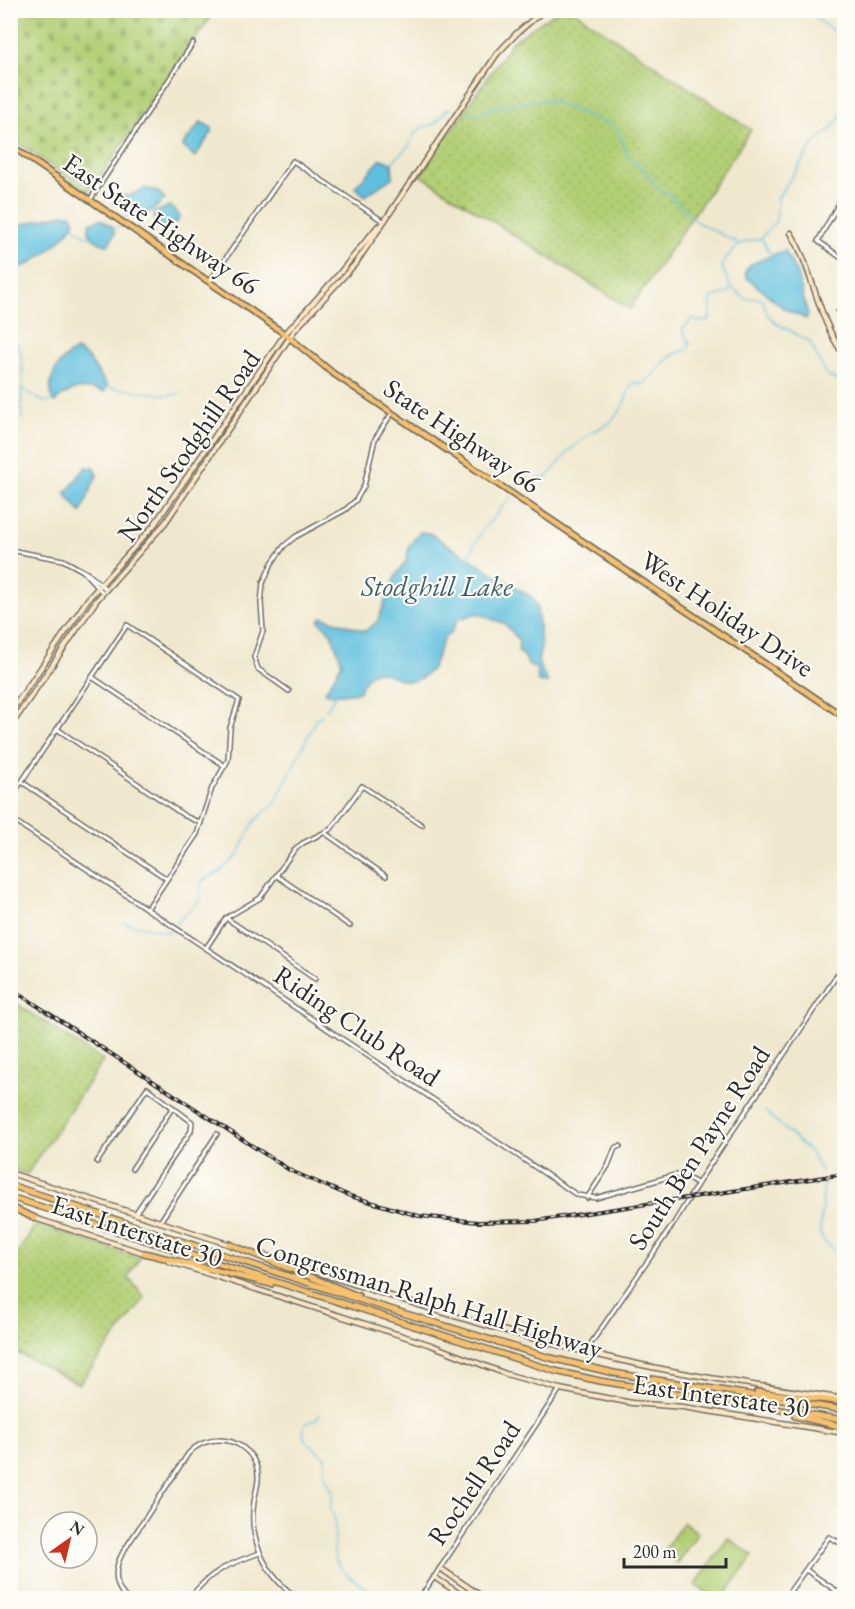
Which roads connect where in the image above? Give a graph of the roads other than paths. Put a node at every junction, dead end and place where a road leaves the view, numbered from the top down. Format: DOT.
graph roads {
  1 [pos="542,11"];
  2 [pos="193,43"];
  3 [pos="10,145"];
  4 [pos="844,194"];
  5 [pos="90,200"];
  6 [pos="839,202"];
  7 [pos="844,206"];
  8 [pos="383,221"];
  9 [pos="792,232"];
  10 [pos="844,260"];
  11 [pos="210,281"];
  12 [pos="838,312"];
  13 [pos="844,314"];
  14 [pos="287,335"];
  15 [pos="844,355"];
  16 [pos="392,413"];
  17 [pos="10,550"];
  18 [pos="617,563"];
  19 [pos="99,586"];
  20 [pos="104,591"];
  21 [pos="92,677"];
  22 [pos="290,691"];
  23 [pos="10,713"];
  24 [pos="844,717"];
  25 [pos="10,727"];
  26 [pos="57,729"];
  27 [pos="225,766"];
  28 [pos="22,782"];
  29 [pos="10,799"];
  30 [pos="10,818"];
  31 [pos="201,824"];
  32 [pos="422,825"];
  33 [pos="325,833"];
  34 [pos="277,876"];
  35 [pos="386,876"];
  36 [pos="167,879"];
  37 [pos="147,909"];
  38 [pos="226,918"];
  39 [pos="350,926"];
  40 [pos="206,948"];
  41 [pos="844,965"];
  42 [pos="315,979"];
  43 [pos="173,1107"];
  44 [pos="217,1134"];
  45 [pos="620,1146"];
  46 [pos="97,1162"];
  47 [pos="132,1169"];
  48 [pos="11,1173"];
  49 [pos="697,1183"];
  50 [pos="10,1185"];
  51 [pos="10,1197"];
  52 [pos="587,1198"];
  53 [pos="10,1209"];
  54 [pos="135,1214"];
  55 [pos="35,1218"];
  56 [pos="160,1222"];
  57 [pos="229,1244"];
  58 [pos="144,1253"];
  59 [pos="319,1296"];
  60 [pos="367,1302"];
  61 [pos="585,1352"];
  62 [pos="654,1379"];
  63 [pos="560,1389"];
  64 [pos="844,1401"];
  65 [pos="767,1408"];
  66 [pos="844,1410"];
  67 [pos="844,1420"];
  68 [pos="844,1427"];
  69 [pos="844,1433"];
  70 [pos="844,1545"];
  71 [pos="260,1553"];
  72 [pos="440,1568"];
  73 [pos="806,1569"];
  74 [pos="434,1577"];
  75 [pos="844,1596"];
  76 [pos="126,1599"];
  77 [pos="190,1599"];
  78 [pos="298,1599"];
  79 [pos="420,1599"];
  80 [pos="466,1599"];
  81 [pos="484,1599"];
  82 [pos="785,1599"];
  1 -- 8 [label="main road, North Stodghill Road"];
  2 -- 5 [label="street"];
  3 -- 5 [label="main road, East State Highway 66"];
  4 -- 6 [label="street"];
  5 -- 11 [label="main road, East State Highway 66"];
  6 -- 7 [label="street"];
  6 -- 10 [label="street"];
  8 -- 11 [label="street"];
  8 -- 14 [label="main road, North Stodghill Road"];
  9 -- 15 [label="main road"];
  11 -- 14 [label="main road, East State Highway 66"];
  12 -- 13 [label="street"];
  14 -- 16 [label="main road, State Highway 66"];
  14 -- 19 [label="main road, North Stodghill Road"];
  14 -- 20 [label="main road, North Stodghill Road"];
  16 -- 18 [label="main road, State Highway 66"];
  16 -- 22 [label="street"];
  17 -- 19 [label="street"];
  18 -- 24 [label="main road, West Holiday Drive"];
  19 -- 20 [label="street"];
  19 -- 23 [label="main road, North Stodghill Road"];
  20 -- 25 [label="main road, North Stodghill Road"];
  21 -- 26 [label="street"];
  21 -- 27 [label="street"];
  21 -- 27 [label="street"];
  26 -- 28 [label="street"];
  26 -- 31 [label="street"];
  27 -- 31 [label="street"];
  28 -- 29 [label="street"];
  28 -- 36 [label="street"];
  30 -- 37 [label="street, Riding Club Road"];
  31 -- 36 [label="street"];
  32 -- 33 [label="street"];
  33 -- 34 [label="street"];
  33 -- 35 [label="street"];
  34 -- 38 [label="street"];
  34 -- 39 [label="street"];
  36 -- 37 [label="street"];
  37 -- 40 [label="street, Riding Club Road"];
  38 -- 40 [label="street"];
  38 -- 42 [label="street"];
  40 -- 52 [label="street, Riding Club Road"];
  41 -- 49 [label="street, South Ben Payne Road"];
  43 -- 46 [label="street"];
  43 -- 47 [label="street"];
  43 -- 54 [label="street"];
  44 -- 56 [label="street"];
  45 -- 52 [label="street"];
  48 -- 54 [label="main road, East Interstate 30"];
  49 -- 52 [label="street"];
  49 -- 61 [label="street, South Ben Payne Road"];
  50 -- 60 [label="highway, Congressman Ralph Hall Highway"];
  51 -- 59 [label="highway, Congressman Ralph Hall Highway"];
  53 -- 55 [label="highway"];
  54 -- 56 [label="main road, East Interstate 30"];
  55 -- 58 [label="main road, East Interstate 30"];
  56 -- 57 [label="main road, East Interstate 30"];
  57 -- 60 [label="highway"];
  57 -- 61 [label="main road, East Interstate 30"];
  58 -- 59 [label="highway"];
  58 -- 63 [label="main road, East Interstate 30"];
  59 -- 65 [label="highway, Congressman Ralph Hall Highway"];
  60 -- 62 [label="highway, Congressman Ralph Hall Highway"];
  61 -- 64 [label="main road, East Interstate 30"];
  62 -- 64 [label="highway"];
  62 -- 66 [label="highway, Congressman Ralph Hall Highway"];
  63 -- 69 [label="main road, East Interstate 30"];
  63 -- 72 [label="street, Rochell Road"];
  65 -- 67 [label="highway, Congressman Ralph Hall Highway"];
  65 -- 68 [label="highway"];
  70 -- 73 [label="street"];
  71 -- 76 [label="street"];
  71 -- 77 [label="street"];
  71 -- 78 [label="street"];
  72 -- 74 [label="street, Rochell Road"];
  72 -- 81 [label="main road"];
  73 -- 75 [label="street"];
  73 -- 82 [label="street"];
  74 -- 79 [label="street, Rochell Road"];
  74 -- 80 [label="main road"];
}
